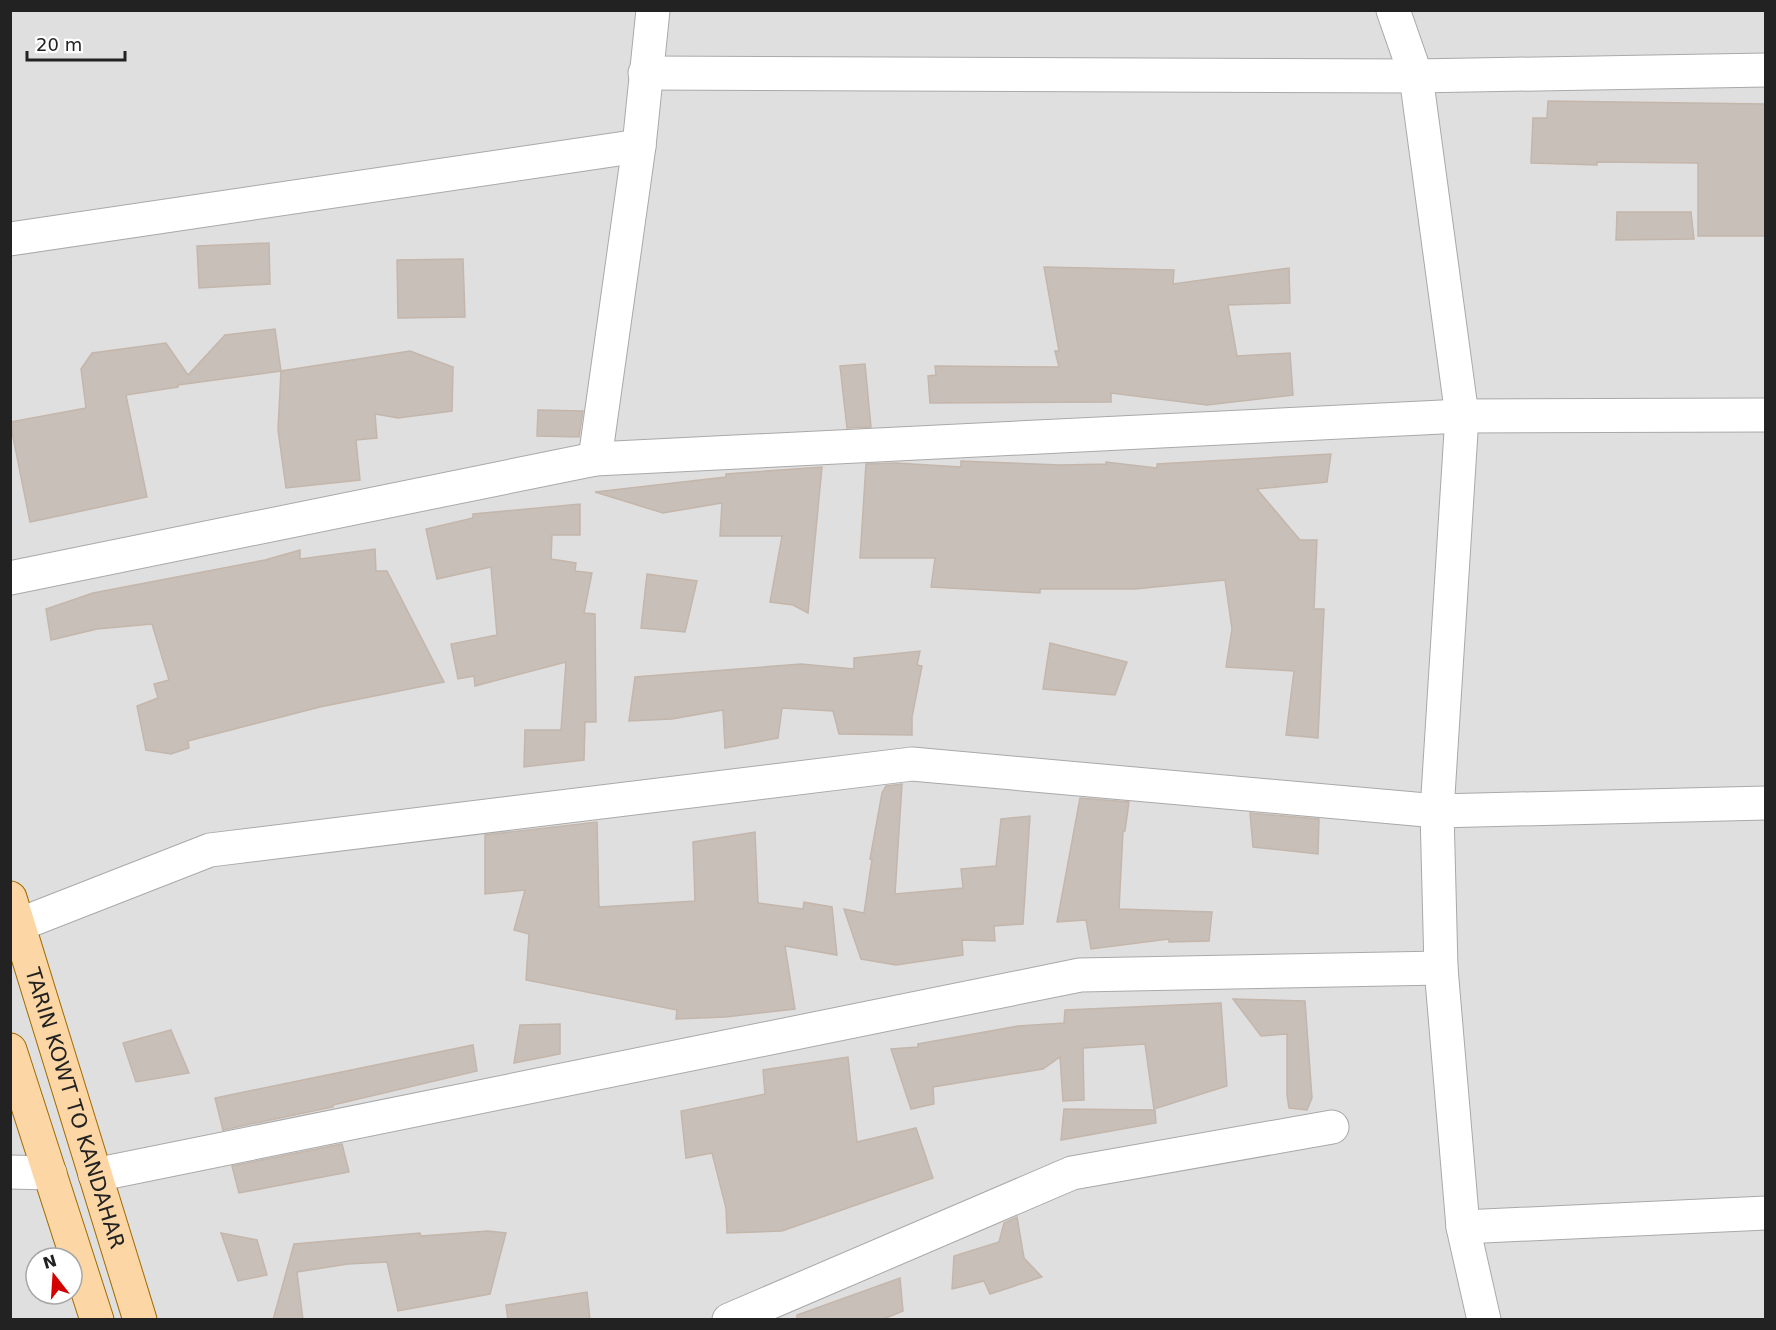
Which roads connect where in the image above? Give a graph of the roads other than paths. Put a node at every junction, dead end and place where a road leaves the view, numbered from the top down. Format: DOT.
graph roads {
  1 [pos="653,10"];
  2 [pos="1393,10"];
  3 [pos="1766,70"];
  4 [pos="645,73"];
  5 [pos="1416,76"];
  6 [pos="639,146"];
  7 [pos="10,239"];
  8 [pos="1766,415"];
  9 [pos="1462,416"];
  10 [pos="595,459"];
  11 [pos="10,578"];
  12 [pos="1766,804"];
  13 [pos="1437,811"];
  14 [pos="14,912"];
  15 [pos="1441,968"];
  16 [pos="10,1050"];
  17 [pos="1332,1127"];
  18 [pos="10,1172"];
  19 [pos="50,1173"];
  20 [pos="95,1175"];
  21 [pos="1766,1213"];
  22 [pos="1463,1227"];
  23 [pos="97,1320"];
  24 [pos="140,1320"];
  25 [pos="729,1320"];
  26 [pos="1484,1320"];
  1 -- 4 [label="street"];
  2 -- 5 [label="street"];
  3 -- 5 [label="street"];
  4 -- 5 [label="street"];
  4 -- 6 [label="street"];
  5 -- 9 [label="street"];
  6 -- 7 [label="street"];
  6 -- 10 [label="street"];
  8 -- 9 [label="street"];
  9 -- 10 [label="street"];
  9 -- 13 [label="street"];
  10 -- 11 [label="street"];
  12 -- 13 [label="street"];
  13 -- 14 [label="street"];
  13 -- 15 [label="street"];
  14 -- 20 [label="main road, TARIN KOWT TO KANDAHAR"];
  15 -- 20 [label="street"];
  15 -- 22 [label="street"];
  16 -- 19 [label="main road, TARIN KOWT TO KANDAHAR"];
  17 -- 25 [label="street"];
  18 -- 19 [label="street"];
  19 -- 23 [label="main road, TARIN KOWT TO KANDAHAR"];
  20 -- 24 [label="main road, TARIN KOWT TO KANDAHAR"];
  21 -- 22 [label="street"];
  22 -- 26 [label="street"];
}
